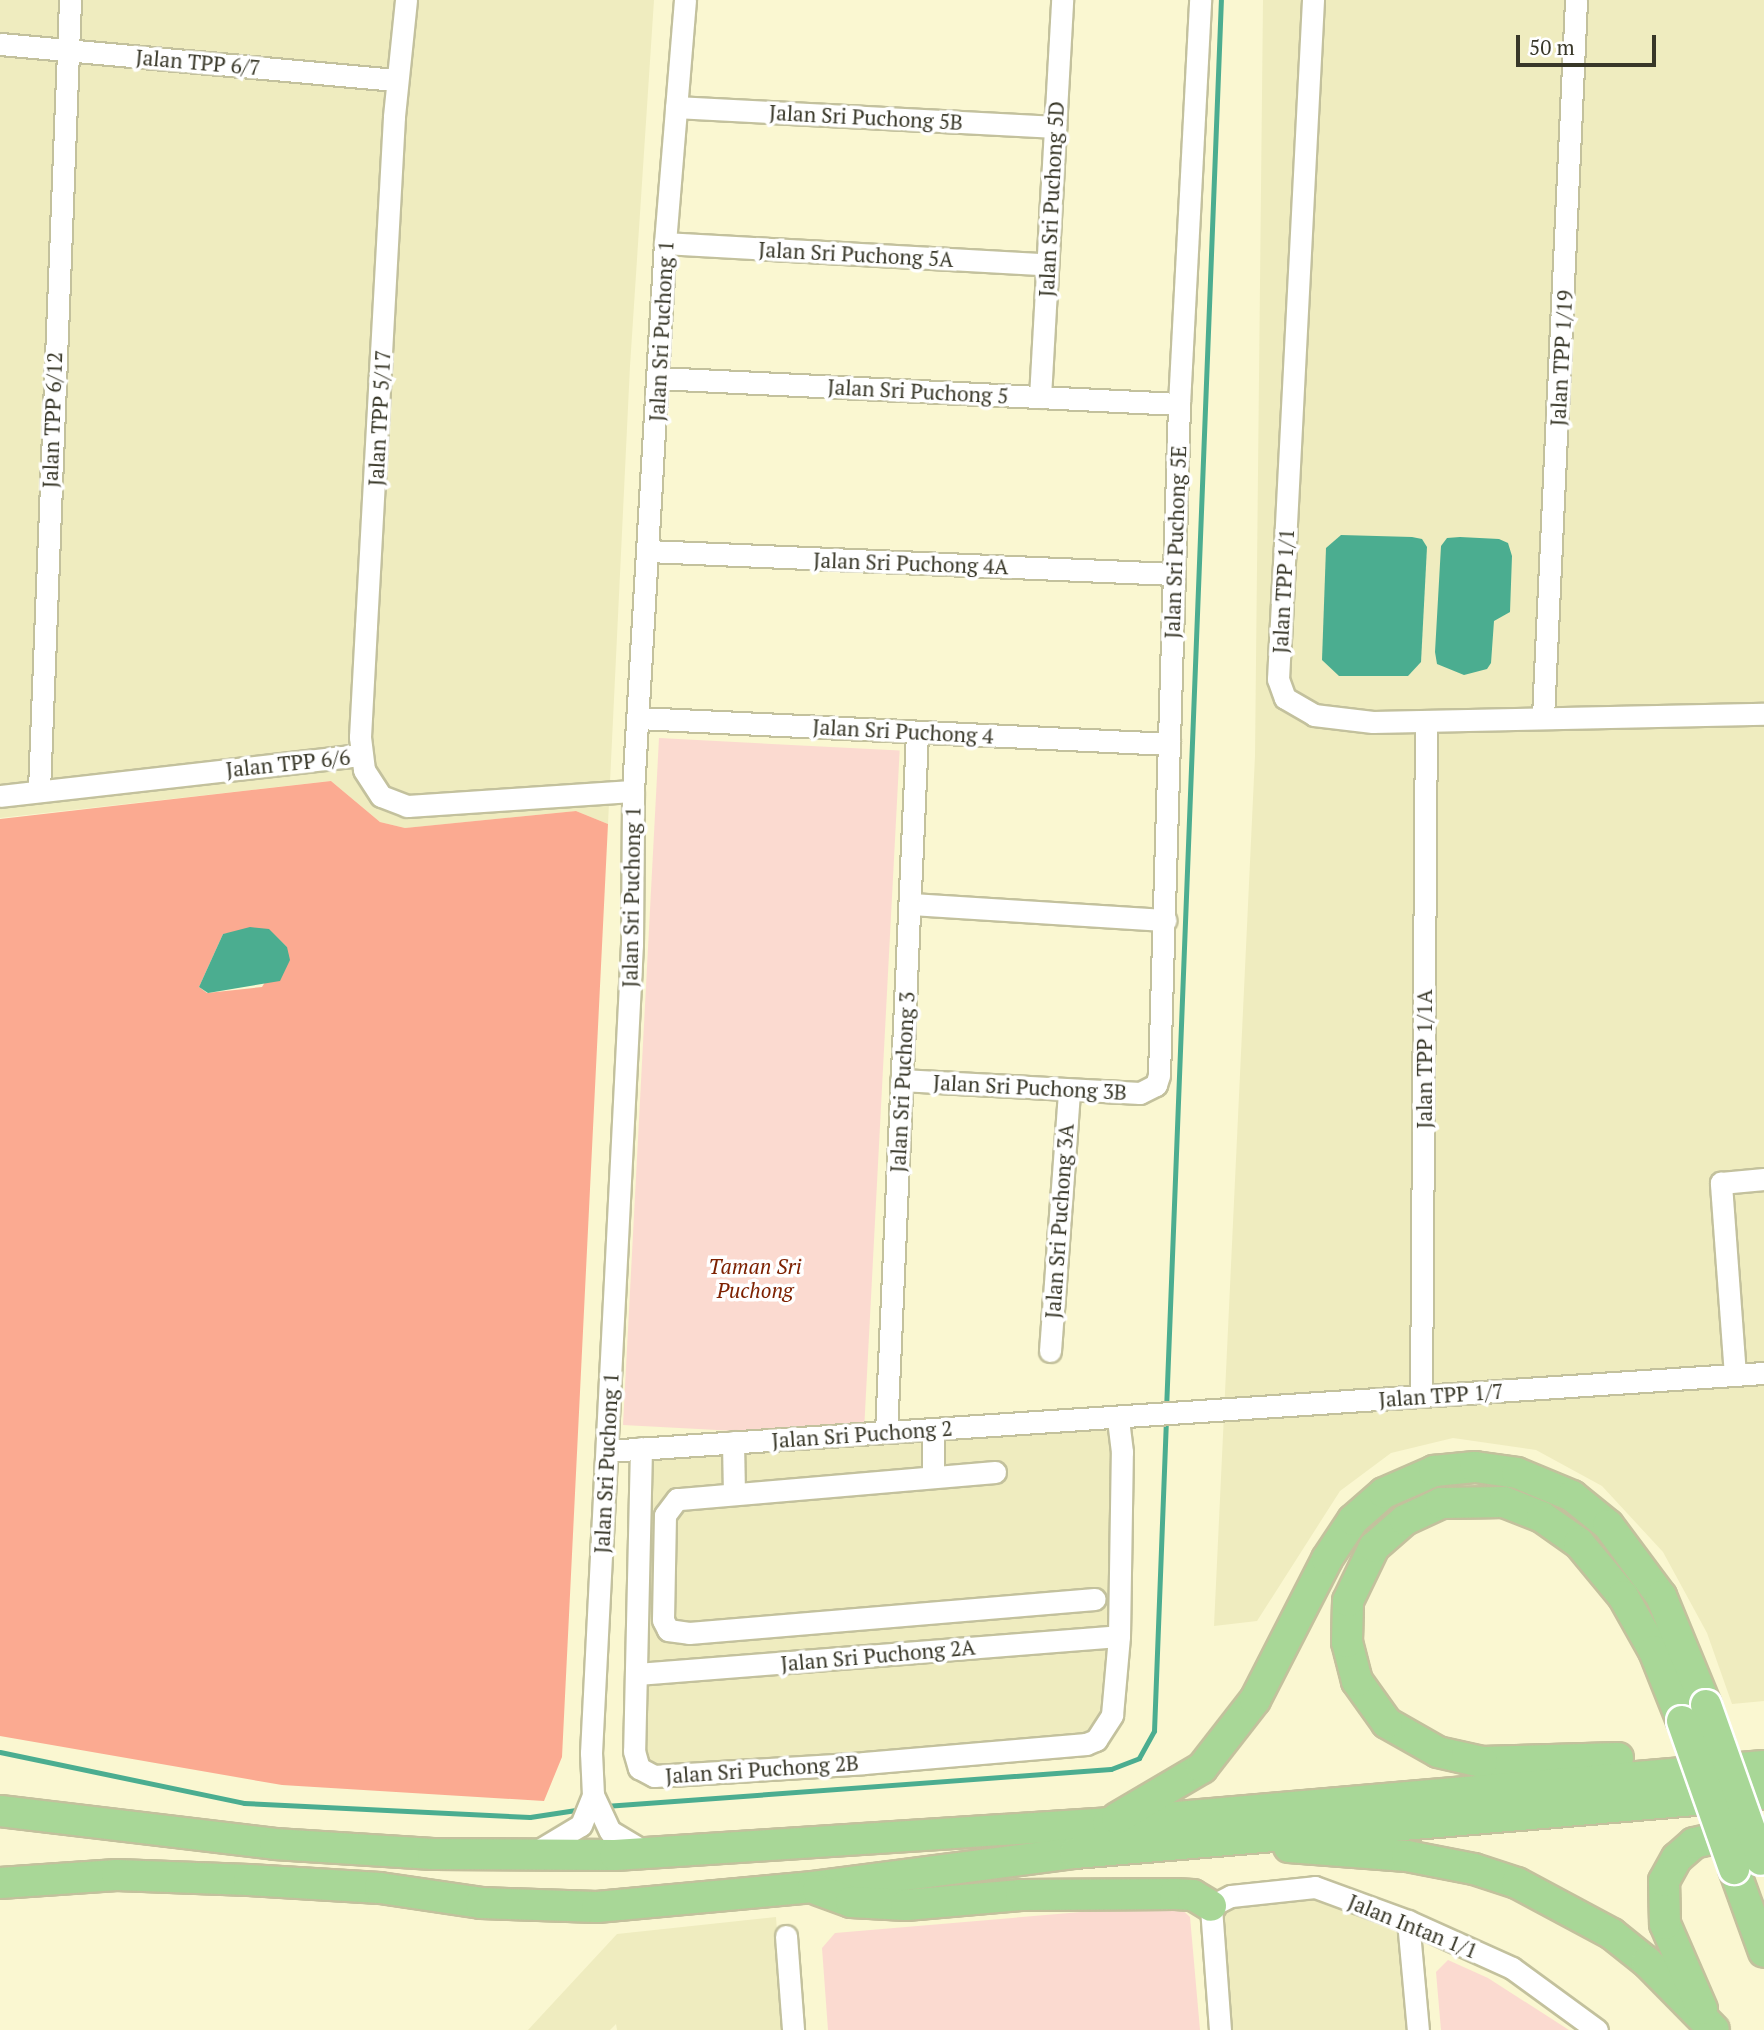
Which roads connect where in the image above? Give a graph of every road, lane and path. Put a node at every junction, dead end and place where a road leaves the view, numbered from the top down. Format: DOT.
graph roads {
  1 [pos="70,0"];
  2 [pos="406,0"];
  3 [pos="685,0"];
  4 [pos="1062,0"];
  5 [pos="1200,0"];
  6 [pos="1313,0"];
  7 [pos="1576,0"];
  8 [pos="0,44"];
  9 [pos="66,50"];
  10 [pos="396,80"];
  11 [pos="676,107"];
  12 [pos="1055,127"];
  13 [pos="666,243"];
  14 [pos="1046,264"];
  15 [pos="658,378"];
  16 [pos="1040,397"];
  17 [pos="1179,404"];
  18 [pos="648,551"];
  19 [pos="1174,574"];
  20 [pos="1764,714"];
  21 [pos="1543,716"];
  22 [pos="638,718"];
  23 [pos="1426,721"];
  24 [pos="917,732"];
  25 [pos="1169,744"];
  26 [pos="361,755"];
  27 [pos="39,790"];
  28 [pos="633,791"];
  29 [pos="0,796"];
  30 [pos="910,904"];
  31 [pos="1165,920"];
  32 [pos="901,1080"];
  33 [pos="1156,1085"];
  34 [pos="1069,1090"];
  35 [pos="1764,1179"];
  36 [pos="1050,1351"];
  37 [pos="1764,1374"];
  38 [pos="1735,1375"];
  39 [pos="1421,1396"];
  40 [pos="1123,1418"];
  41 [pos="933,1429"];
  42 [pos="886,1432"];
  43 [pos="733,1442"];
  44 [pos="641,1448"];
  45 [pos="607,1451"];
  46 [pos="995,1472"];
  47 [pos="933,1477"];
  48 [pos="734,1492"];
  49 [pos="1095,1599"];
  50 [pos="668,1630"];
  51 [pos="638,1633"];
  52 [pos="1119,1636"];
  53 [pos="637,1674"];
  54 [pos="1694,1713"];
  55 [pos="1764,1766"];
  56 [pos="1674,1774"];
  57 [pos="1764,1794"];
  58 [pos="593,1799"];
  59 [pos="0,1811"];
  60 [pos="1108,1824"];
  61 [pos="1764,1830"];
  62 [pos="1275,1836"];
  63 [pos="647,1852"];
  64 [pos="531,1854"];
  65 [pos="1753,1867"];
  66 [pos="0,1883"];
  67 [pos="813,1887"];
  68 [pos="1211,1906"];
  69 [pos="1408,1921"];
  70 [pos="786,1936"];
  71 [pos="1764,1952"];
  72 [pos="1708,2023"];
  73 [pos="793,2030"];
  74 [pos="1220,2030"];
  75 [pos="1418,2030"];
  76 [pos="1597,2030"];
  1 -- 9 [label="street, Jalan TPP 6/12"];
  2 -- 10 [label="street, Jalan TPP 5/17"];
  3 -- 11 [label="street, Jalan Sri Puchong 1"];
  4 -- 12 [label="street, Jalan Sri Puchong 5D"];
  5 -- 17 [label="street, Jalan Sri Puchong 5E"];
  6 -- 23 [label="street, Jalan TPP 1/1"];
  7 -- 21 [label="street, Jalan TPP 1/19"];
  8 -- 9 [label="street, Jalan TPP 6/7"];
  9 -- 10 [label="street, Jalan TPP 6/7"];
  9 -- 27 [label="street, Jalan TPP 6/12"];
  10 -- 26 [label="street, Jalan TPP 5/17"];
  11 -- 12 [label="street, Jalan Sri Puchong 5B"];
  11 -- 13 [label="street, Jalan Sri Puchong 1"];
  12 -- 14 [label="street, Jalan Sri Puchong 5D"];
  13 -- 14 [label="street, Jalan Sri Puchong 5A"];
  13 -- 15 [label="street, Jalan Sri Puchong 1"];
  14 -- 16 [label="street, Jalan Sri Puchong 5D"];
  15 -- 16 [label="street, Jalan Sri Puchong 5"];
  15 -- 18 [label="street, Jalan Sri Puchong 1"];
  16 -- 17 [label="street, Jalan Sri Puchong 5"];
  17 -- 19 [label="street, Jalan Sri Puchong 5E"];
  18 -- 19 [label="street, Jalan Sri Puchong 4A"];
  18 -- 22 [label="street, Jalan Sri Puchong 1"];
  19 -- 25 [label="street, Jalan Sri Puchong 5E"];
  20 -- 21 [label="street, Jalan TPP 1/1"];
  21 -- 23 [label="street, Jalan TPP 1/1"];
  22 -- 24 [label="street, Jalan Sri Puchong 4"];
  22 -- 28 [label="street, Jalan Sri Puchong 1"];
  23 -- 39 [label="street, Jalan TPP 1/1A"];
  24 -- 25 [label="street, Jalan Sri Puchong 4"];
  24 -- 30 [label="street, Jalan Sri Puchong 3"];
  25 -- 31 [label="street, Jalan Sri Puchong 5E"];
  26 -- 27 [label="street, Jalan TPP 6/6"];
  26 -- 28 [label="street, Jalan TPP 6/6"];
  27 -- 29 [label="street, Jalan TPP 6/6"];
  28 -- 45 [label="street, Jalan Sri Puchong 1"];
  30 -- 31 [label="street"];
  30 -- 32 [label="street, Jalan Sri Puchong 3"];
  31 -- 33 [label="street, Jalan Sri Puchong 5E"];
  32 -- 34 [label="street, Jalan Sri Puchong 3B"];
  32 -- 42 [label="street, Jalan Sri Puchong 3"];
  33 -- 34 [label="street, Jalan Sri Puchong 3B"];
  34 -- 36 [label="street, Jalan Sri Puchong 3A"];
  35 -- 38 [label="street"];
  37 -- 38 [label="street, Jalan TPP 1/7"];
  38 -- 39 [label="street, Jalan TPP 1/7"];
  39 -- 40 [label="street, Jalan TPP 1/7"];
  40 -- 41 [label="street, Jalan Sri Puchong 2"];
  40 -- 52 [label="street"];
  41 -- 42 [label="street, Jalan Sri Puchong 2"];
  41 -- 47 [label="street"];
  42 -- 43 [label="street, Jalan Sri Puchong 2"];
  43 -- 44 [label="street, Jalan Sri Puchong 2"];
  43 -- 48 [label="street"];
  44 -- 45 [label="street, Jalan Sri Puchong 2"];
  44 -- 51 [label="street, Jalan Sri Puchong 2B"];
  45 -- 58 [label="street, Jalan Sri Puchong 1"];
  46 -- 47 [label="street"];
  47 -- 48 [label="street"];
  48 -- 50 [label="street"];
  49 -- 50 [label="street"];
  50 -- 51 [label="street"];
  51 -- 53 [label="street, Jalan Sri Puchong 2B"];
  52 -- 53 [label="street, Jalan Sri Puchong 2A"];
  52 -- 53 [label="street, Jalan Sri Puchong 2B"];
  54 -- 56 [label="highway"];
  54 -- 60 [label="highway"];
  54 -- 65 [label="highway, bridge"];
  55 -- 56 [label="highway"];
  56 -- 60 [label="highway"];
  57 -- 62 [label="highway"];
  58 -- 63 [label="street, Jalan Sri Puchong 1"];
  58 -- 64 [label="street, Jalan Sri Puchong 1"];
  59 -- 64 [label="highway"];
  60 -- 63 [label="highway"];
  61 -- 72 [label="highway"];
  62 -- 67 [label="highway"];
  62 -- 72 [label="highway"];
  63 -- 64 [label="highway"];
  65 -- 71 [label="highway"];
  66 -- 67 [label="highway"];
  67 -- 68 [label="highway"];
  68 -- 69 [label="street, Jalan Intan 1/1"];
  68 -- 74 [label="street"];
  69 -- 75 [label="street"];
  69 -- 76 [label="street, Jalan Intan 1/1"];
  70 -- 73 [label="street"];
}
